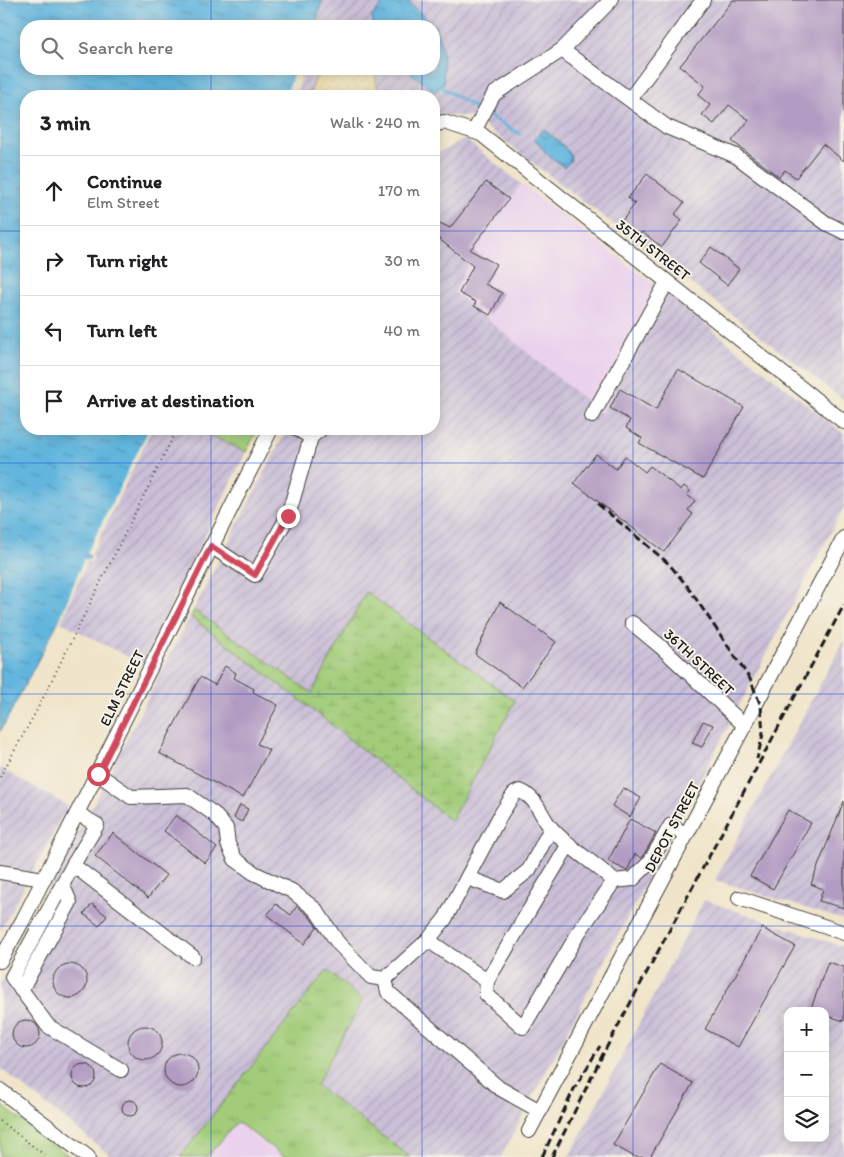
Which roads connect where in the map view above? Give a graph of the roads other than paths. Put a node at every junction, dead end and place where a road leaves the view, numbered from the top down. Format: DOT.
graph roads {
  1 [pos="610,0"];
  2 [pos="703,0"];
  3 [pos="562,50"];
  4 [pos="630,99"];
  5 [pos="440,123"];
  6 [pos="474,131"];
  7 [pos="844,232"];
  8 [pos="667,282"];
  9 [pos="592,416"];
  10 [pos="844,422"];
  11 [pos="268,435"];
  12 [pos="315,435"];
  13 [pos="844,538"];
  14 [pos="211,546"];
  15 [pos="632,623"];
  16 [pos="744,726"];
  17 [pos="98,774"];
  18 [pos="78,813"];
  19 [pos="551,828"];
  20 [pos="686,835"];
  21 [pos="569,844"];
  22 [pos="73,865"];
  23 [pos="0,872"];
  24 [pos="468,878"];
  25 [pos="44,879"];
  26 [pos="614,881"];
  27 [pos="739,898"];
  28 [pos="844,933"];
  29 [pos="428,940"];
  30 [pos="193,957"];
  31 [pos="0,961"];
  32 [pos="385,979"];
  33 [pos="487,981"];
  34 [pos="121,1070"];
  35 [pos="0,1090"];
  36 [pos="540,1111"];
  37 [pos="529,1131"];
  38 [pos="88,1157"];
  1 -- 3 [label="street"];
  2 -- 4 [label="street"];
  3 -- 4 [label="street"];
  3 -- 6 [label="street"];
  4 -- 7 [label="street"];
  5 -- 6 [label="street, 35TH STREET"];
  6 -- 8 [label="street, 35TH STREET"];
  8 -- 9 [label="street"];
  8 -- 10 [label="street, 35TH STREET"];
  11 -- 14 [label="street, ELM STREET"];
  12 -- 14 [label="street"];
  13 -- 16 [label="street, DEPOT STREET"];
  14 -- 17 [label="street, ELM STREET"];
  15 -- 16 [label="street, 36TH STREET"];
  16 -- 20 [label="street, DEPOT STREET"];
  17 -- 18 [label="street, ELM STREET"];
  17 -- 32 [label="street"];
  18 -- 22 [label="street"];
  18 -- 25 [label="street, ELM STREET"];
  19 -- 21 [label="street"];
  19 -- 24 [label="street"];
  19 -- 24 [label="street"];
  20 -- 26 [label="street"];
  20 -- 36 [label="street, DEPOT STREET"];
  21 -- 26 [label="street"];
  21 -- 33 [label="street"];
  22 -- 30 [label="street"];
  22 -- 34 [label="street"];
  23 -- 25 [label="street"];
  24 -- 29 [label="street"];
  25 -- 31 [label="street, ELM STREET"];
  26 -- 33 [label="street"];
  27 -- 28 [label="street"];
  29 -- 32 [label="street"];
  29 -- 33 [label="street"];
  32 -- 36 [label="street"];
  35 -- 38 [label="street"];
  36 -- 37 [label="street, DEPOT STREET"];
}
